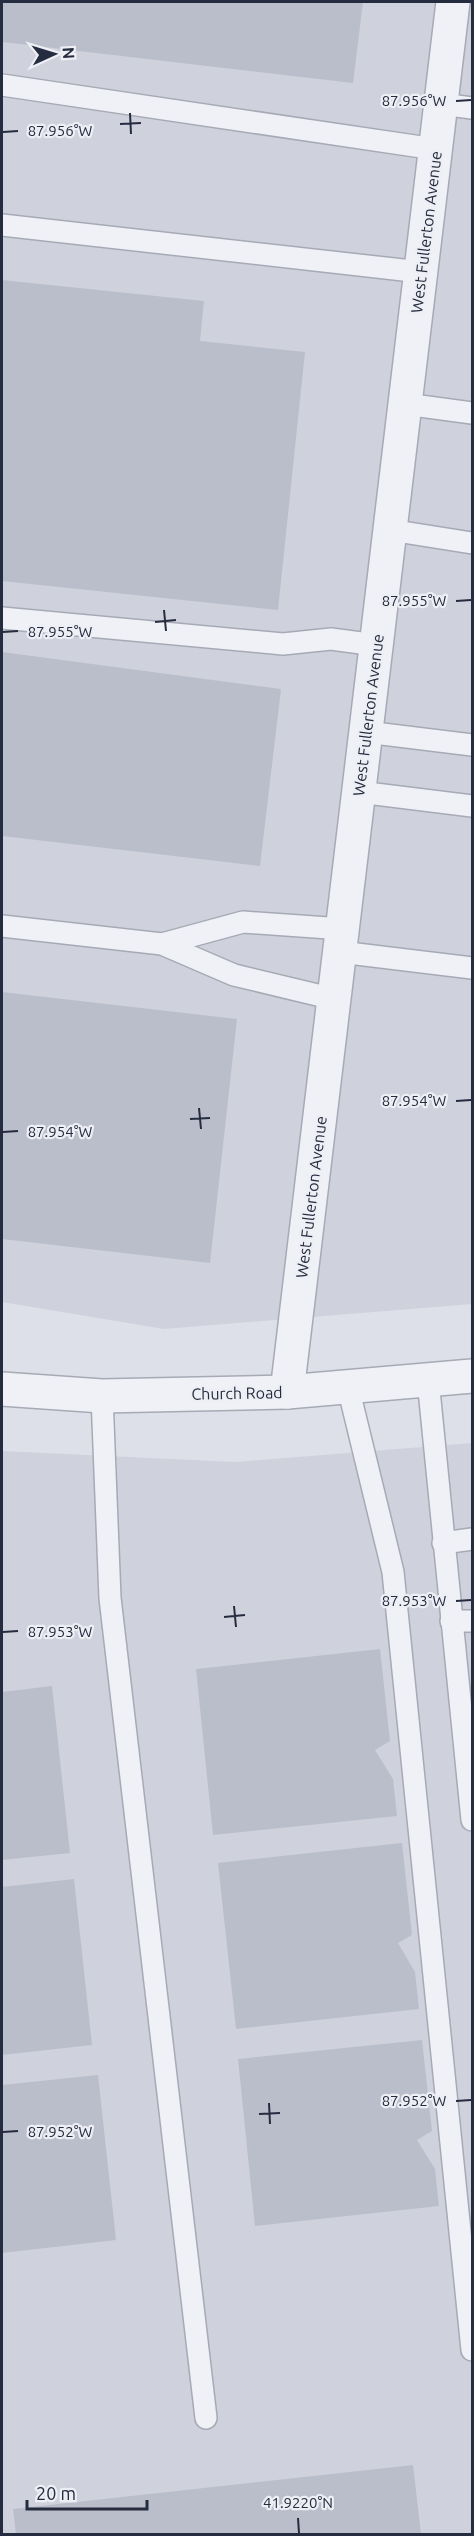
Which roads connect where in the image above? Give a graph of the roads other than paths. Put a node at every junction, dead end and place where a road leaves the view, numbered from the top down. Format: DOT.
graph roads {
  1 [pos="453,2"];
  2 [pos="2,85"];
  3 [pos="457,106"];
  4 [pos="435,148"];
  5 [pos="2,225"];
  6 [pos="421,272"];
  7 [pos="405,404"];
  8 [pos="472,412"];
  9 [pos="390,530"];
  10 [pos="472,543"];
  11 [pos="2,618"];
  12 [pos="376,645"];
  13 [pos="366,732"];
  14 [pos="472,745"];
  15 [pos="359,792"];
  16 [pos="472,806"];
  17 [pos="2,926"];
  18 [pos="341,941"];
  19 [pos="162,944"];
  20 [pos="472,968"];
  21 [pos="334,999"];
  22 [pos="472,1376"];
  23 [pos="428,1380"];
  24 [pos="348,1387"];
  25 [pos="2,1389"];
  26 [pos="287,1392"];
  27 [pos="102,1396"];
  28 [pos="472,1539"];
  29 [pos="443,1542"];
  30 [pos="462,1621"];
  31 [pos="472,1820"];
  32 [pos="472,2350"];
  33 [pos="207,2418"];
  1 -- 3 [label="street, West Fullerton Avenue"];
  2 -- 4 [label="lane"];
  3 -- 4 [label="street, West Fullerton Avenue"];
  4 -- 6 [label="street, West Fullerton Avenue"];
  5 -- 6 [label="lane"];
  6 -- 7 [label="street, West Fullerton Avenue"];
  7 -- 8 [label="lane"];
  7 -- 9 [label="street, West Fullerton Avenue"];
  9 -- 10 [label="lane"];
  9 -- 12 [label="street, West Fullerton Avenue"];
  11 -- 12 [label="lane"];
  12 -- 13 [label="street, West Fullerton Avenue"];
  13 -- 14 [label="lane"];
  13 -- 15 [label="street, West Fullerton Avenue"];
  15 -- 16 [label="lane"];
  15 -- 18 [label="street, West Fullerton Avenue"];
  17 -- 19 [label="lane"];
  18 -- 19 [label="lane"];
  18 -- 20 [label="lane"];
  18 -- 21 [label="street, West Fullerton Avenue"];
  19 -- 21 [label="lane"];
  21 -- 26 [label="street, West Fullerton Avenue"];
  22 -- 23 [label="street, Church Road"];
  23 -- 24 [label="street, Church Road"];
  23 -- 29 [label="lane"];
  24 -- 26 [label="street, Church Road"];
  24 -- 32 [label="lane"];
  25 -- 27 [label="street, Church Road"];
  26 -- 27 [label="street, Church Road"];
  27 -- 33 [label="lane"];
  28 -- 29 [label="lane"];
  29 -- 30 [label="lane"];
  30 -- 31 [label="lane"];
}
